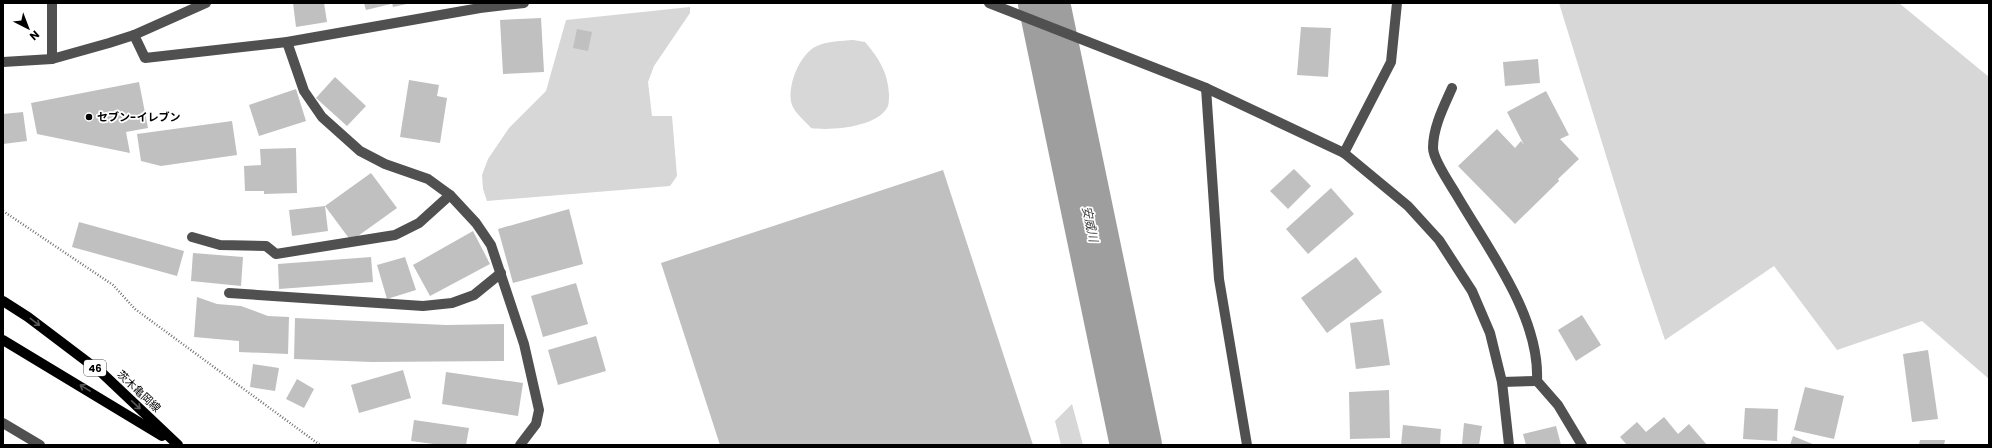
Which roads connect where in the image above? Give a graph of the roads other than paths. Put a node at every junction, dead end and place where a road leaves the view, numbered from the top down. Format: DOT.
graph roads {
  1 [pos="52,3"];
  2 [pos="206,3"];
  3 [pos="524,3"];
  4 [pos="989,3"];
  5 [pos="1397,3"];
  6 [pos="134,35"];
  7 [pos="287,42"];
  8 [pos="52,59"];
  9 [pos="3,62"];
  10 [pos="1206,88"];
  11 [pos="1452,88"];
  12 [pos="1344,153"];
  13 [pos="450,195"];
  14 [pos="192,236"];
  15 [pos="501,273"];
  16 [pos="229,293"];
  17 [pos="3,300"];
  18 [pos="3,340"];
  19 [pos="1537,381"];
  20 [pos="1502,382"];
  21 [pos="3,423"];
  22 [pos="40,445"];
  23 [pos="178,445"];
  24 [pos="520,445"];
  25 [pos="1247,445"];
  26 [pos="1509,445"];
  27 [pos="1582,445"];
  1 -- 8 [label="street"];
  2 -- 6 [label="street"];
  3 -- 7 [label="street"];
  4 -- 10 [label="street"];
  5 -- 12 [label="street"];
  6 -- 7 [label="street"];
  6 -- 8 [label="street"];
  7 -- 13 [label="street"];
  8 -- 9 [label="street"];
  10 -- 12 [label="street"];
  10 -- 25 [label="street"];
  11 -- 19 [label="street"];
  12 -- 20 [label="street"];
  13 -- 14 [label="street"];
  13 -- 15 [label="street"];
  15 -- 16 [label="street"];
  15 -- 24 [label="street"];
  17 -- 23 [label="main road, 茨木亀岡線 / 46, one-way"];
  23 -- 18 [label="main road, 茨木亀岡線 / 46, one-way"];
  19 -- 20 [label="street"];
  19 -- 27 [label="street"];
  20 -- 26 [label="street"];
  21 -- 22 [label="street"];
}
